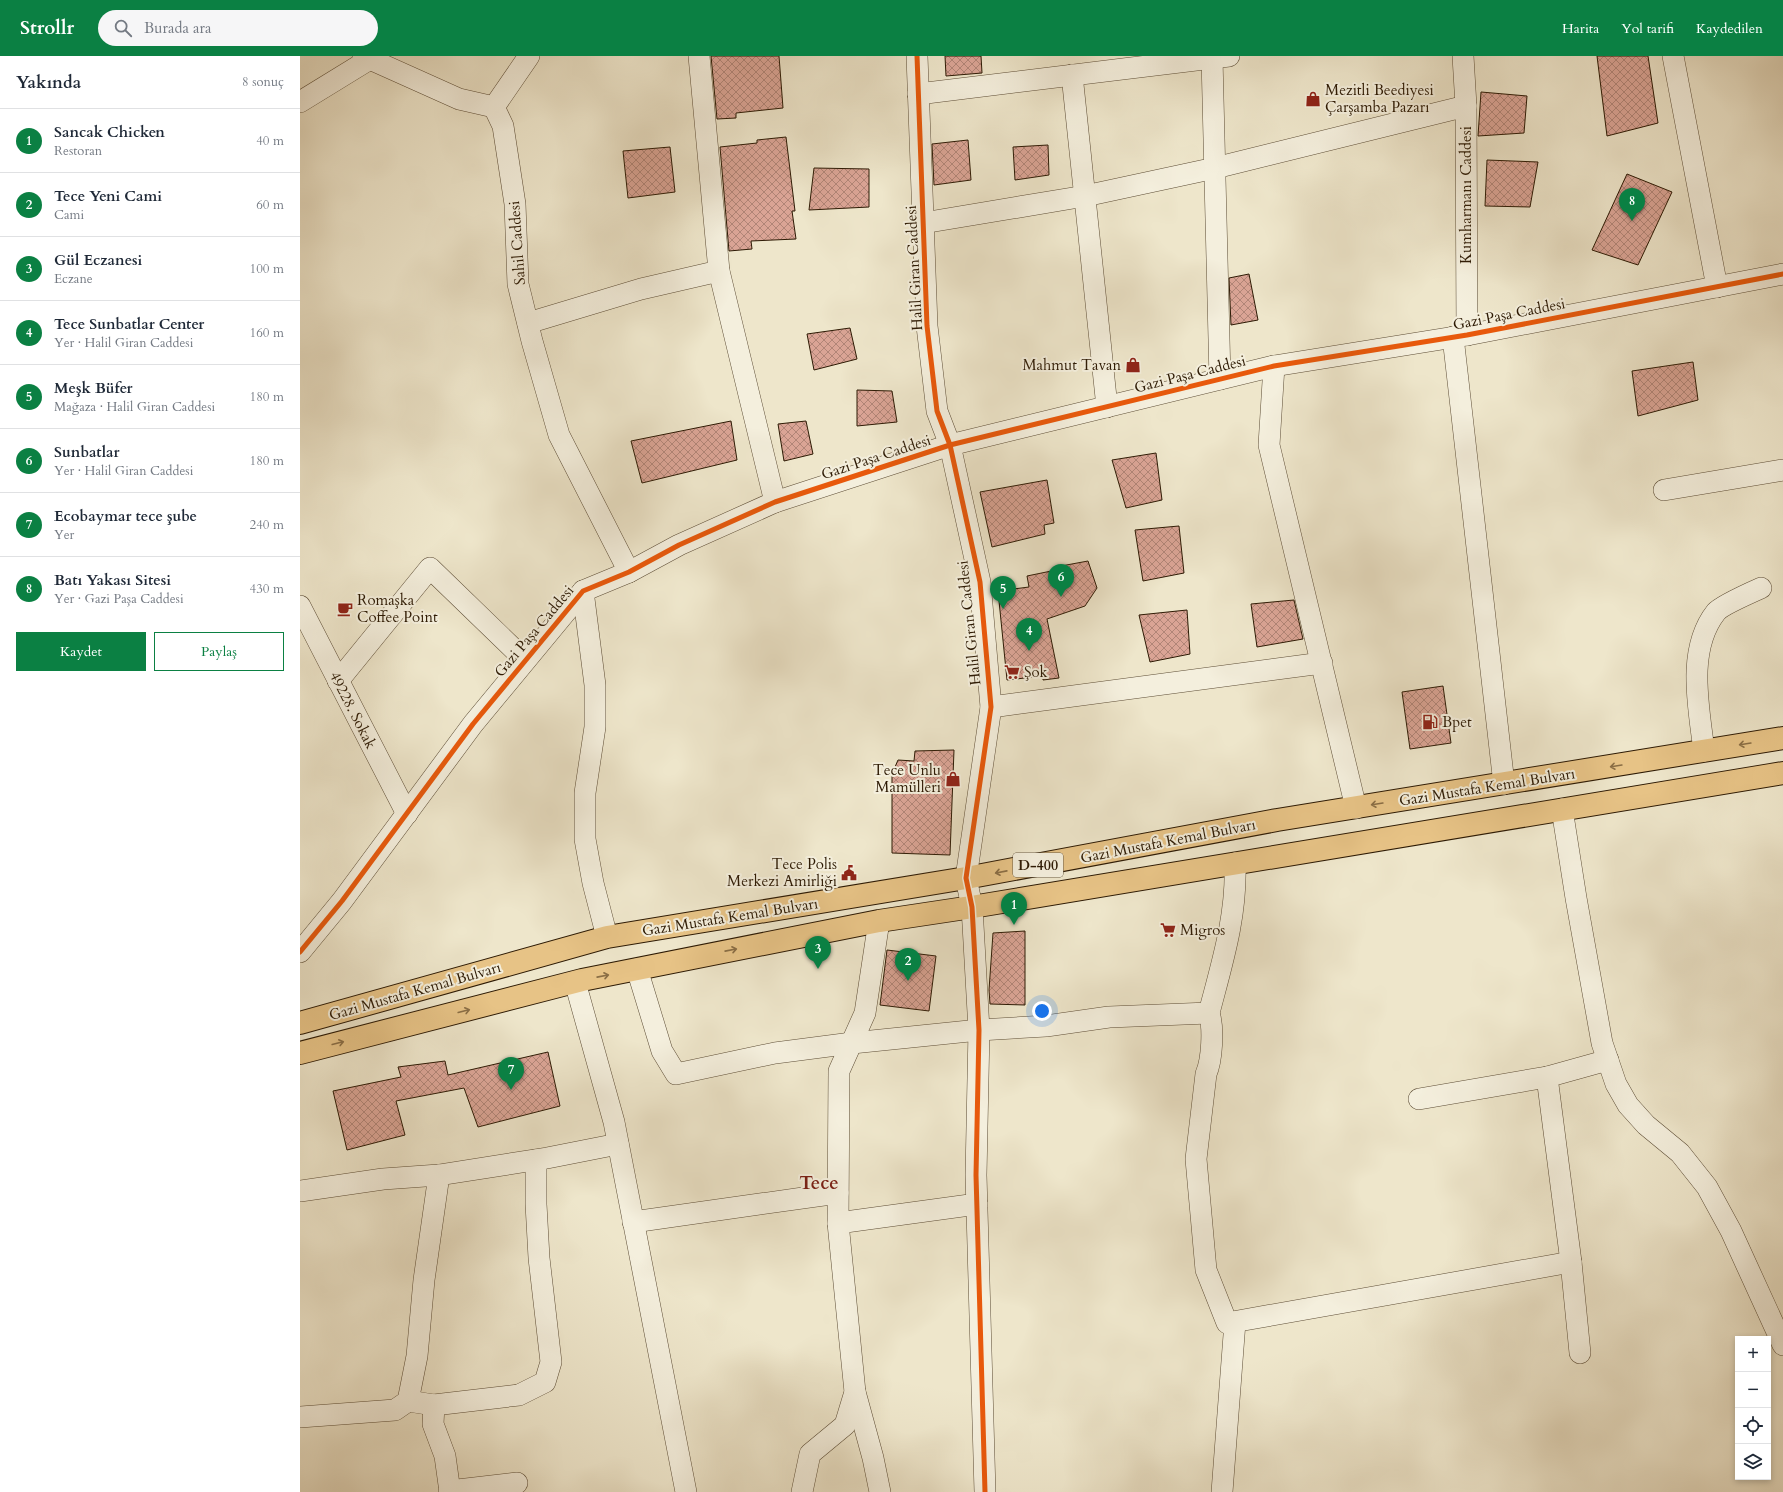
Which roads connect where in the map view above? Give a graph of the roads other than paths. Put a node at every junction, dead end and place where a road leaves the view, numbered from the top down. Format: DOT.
graph roads {
  1 [pos="529,56"];
  2 [pos="699,56"];
  3 [pos="917,56"];
  4 [pos="1463,56"];
  5 [pos="1673,56"];
  6 [pos="366,57"];
  7 [pos="1221,57"];
  8 [pos="1072,75"];
  9 [pos="918,94"];
  10 [pos="300,102"];
  11 [pos="1466,106"];
  12 [pos="494,107"];
  13 [pos="1215,168"];
  14 [pos="1085,196"];
  15 [pos="923,223"];
  16 [pos="719,271"];
  17 [pos="1783,274"];
  18 [pos="1717,287"];
  19 [pos="528,323"];
  20 [pos="1460,336"];
  21 [pos="1274,366"];
  22 [pos="1220,379"];
  23 [pos="1107,407"];
  24 [pos="950,445"];
  25 [pos="1783,470"];
  26 [pos="1664,490"];
  27 [pos="775,502"];
  28 [pos="629,572"];
  29 [pos="1761,588"];
  30 [pos="583,591"];
  31 [pos="300,606"];
  32 [pos="525,660"];
  33 [pos="1322,663"];
  34 [pos="338,681"];
  35 [pos="991,707"];
  36 [pos="1783,738"];
  37 [pos="1704,751"];
  38 [pos="1783,773"];
  39 [pos="1504,784"];
  40 [pos="1356,808"];
  41 [pos="1562,809"];
  42 [pos="406,814"];
  43 [pos="1235,863"];
  44 [pos="966,878"];
  45 [pos="972,907"];
  46 [pos="878,921"];
  47 [pos="607,937"];
  48 [pos="300,952"];
  49 [pos="637,969"];
  50 [pos="575,982"];
  51 [pos="1209,1013"];
  52 [pos="300,1023"];
  53 [pos="979,1030"];
  54 [pos="852,1043"];
  55 [pos="300,1053"];
  56 [pos="1608,1060"];
  57 [pos="1548,1077"];
  58 [pos="1419,1099"];
  59 [pos="618,1144"];
  60 [pos="536,1160"];
  61 [pos="439,1175"];
  62 [pos="300,1191"];
  63 [pos="838,1194"];
  64 [pos="977,1204"];
  65 [pos="633,1222"];
  66 [pos="838,1223"];
  67 [pos="1571,1262"];
  68 [pos="1235,1322"];
  69 [pos="1783,1345"];
  70 [pos="1580,1353"];
  71 [pos="855,1392"];
  72 [pos="408,1401"];
  73 [pos="434,1405"];
  74 [pos="300,1417"];
  75 [pos="517,1483"];
  76 [pos="450,1491"];
  77 [pos="686,1492"];
  78 [pos="802,1492"];
  79 [pos="880,1492"];
  80 [pos="986,1492"];
  81 [pos="1222,1492"];
  1 -- 12 [label="street"];
  2 -- 16 [label="street"];
  3 -- 9 [label="street, Halil Giran Caddesi"];
  4 -- 11 [label="street, Kumharmanı Caddesi"];
  5 -- 18 [label="street"];
  6 -- 10 [label="street"];
  6 -- 12 [label="street"];
  7 -- 8 [label="street"];
  7 -- 13 [label="street"];
  8 -- 9 [label="street"];
  8 -- 14 [label="street"];
  9 -- 15 [label="street, Halil Giran Caddesi"];
  11 -- 13 [label="street"];
  11 -- 20 [label="street, Kumharmanı Caddesi"];
  12 -- 19 [label="street, Sahil Caddesi"];
  13 -- 14 [label="street"];
  13 -- 22 [label="street"];
  14 -- 15 [label="street"];
  14 -- 23 [label="street"];
  15 -- 24 [label="street, Halil Giran Caddesi"];
  16 -- 19 [label="street"];
  16 -- 27 [label="street"];
  17 -- 18 [label="street, Gazi Paşa Caddesi"];
  18 -- 20 [label="street, Gazi Paşa Caddesi"];
  19 -- 28 [label="street, Sahil Caddesi"];
  20 -- 21 [label="street, Gazi Paşa Caddesi"];
  20 -- 39 [label="street, Kumharmanı Caddesi"];
  21 -- 22 [label="street, Gazi Paşa Caddesi"];
  21 -- 33 [label="street"];
  22 -- 23 [label="street, Gazi Paşa Caddesi"];
  23 -- 24 [label="street, Gazi Paşa Caddesi"];
  24 -- 27 [label="street, Gazi Paşa Caddesi"];
  24 -- 35 [label="street, Halil Giran Caddesi"];
  25 -- 26 [label="street"];
  27 -- 28 [label="street, Gazi Paşa Caddesi"];
  28 -- 30 [label="street, Gazi Paşa Caddesi"];
  29 -- 37 [label="street"];
  30 -- 32 [label="street, Gazi Paşa Caddesi"];
  30 -- 47 [label="street"];
  31 -- 34 [label="street, 49228. Sokak"];
  32 -- 34 [label="street"];
  32 -- 42 [label="street, Gazi Paşa Caddesi"];
  33 -- 35 [label="street"];
  33 -- 40 [label="street"];
  34 -- 42 [label="street, 49228. Sokak"];
  35 -- 44 [label="street, Halil Giran Caddesi"];
  36 -- 37 [label="highway, Gazi Mustafa Kemal Bulvarı / D-400, one-way"];
  37 -- 39 [label="highway, Gazi Mustafa Kemal Bulvarı / D-400, one-way"];
  38 -- 41 [label="highway, Gazi Mustafa Kemal Bulvarı / D-400"];
  39 -- 40 [label="highway, Gazi Mustafa Kemal Bulvarı / D-400, one-way"];
  40 -- 44 [label="highway, Gazi Mustafa Kemal Bulvarı / D-400, one-way"];
  41 -- 43 [label="highway, Gazi Mustafa Kemal Bulvarı / D-400"];
  41 -- 56 [label="street"];
  42 -- 48 [label="street, Gazi Paşa Caddesi"];
  43 -- 45 [label="highway, Gazi Mustafa Kemal Bulvarı / D-400"];
  43 -- 51 [label="street"];
  44 -- 45 [label="street"];
  44 -- 47 [label="highway, Gazi Mustafa Kemal Bulvarı / D-400"];
  45 -- 46 [label="highway, Gazi Mustafa Kemal Bulvarı / D-400"];
  45 -- 53 [label="street"];
  49 -- 46 [label="highway, Gazi Mustafa Kemal Bulvarı / D-400, one-way"];
  46 -- 54 [label="street"];
  47 -- 52 [label="highway, Gazi Mustafa Kemal Bulvarı / D-400"];
  50 -- 49 [label="highway, Gazi Mustafa Kemal Bulvarı / D-400, one-way"];
  49 -- 54 [label="street"];
  55 -- 50 [label="highway, Gazi Mustafa Kemal Bulvarı / D-400, one-way"];
  50 -- 59 [label="street"];
  51 -- 53 [label="street"];
  51 -- 68 [label="street"];
  53 -- 54 [label="street"];
  53 -- 64 [label="street"];
  54 -- 63 [label="street"];
  56 -- 57 [label="street"];
  56 -- 69 [label="street"];
  57 -- 58 [label="street"];
  57 -- 67 [label="street"];
  59 -- 60 [label="street"];
  59 -- 65 [label="street"];
  60 -- 61 [label="street"];
  60 -- 73 [label="street"];
  61 -- 62 [label="street"];
  61 -- 72 [label="street"];
  63 -- 65 [label="street"];
  63 -- 66 [label="street"];
  64 -- 66 [label="street"];
  64 -- 80 [label="street"];
  65 -- 77 [label="street"];
  66 -- 71 [label="street"];
  67 -- 68 [label="street"];
  67 -- 70 [label="street"];
  68 -- 81 [label="street"];
  71 -- 78 [label="street"];
  71 -- 79 [label="street"];
  72 -- 73 [label="street"];
  72 -- 74 [label="street"];
  73 -- 76 [label="street"];
  75 -- 76 [label="street"];
}
